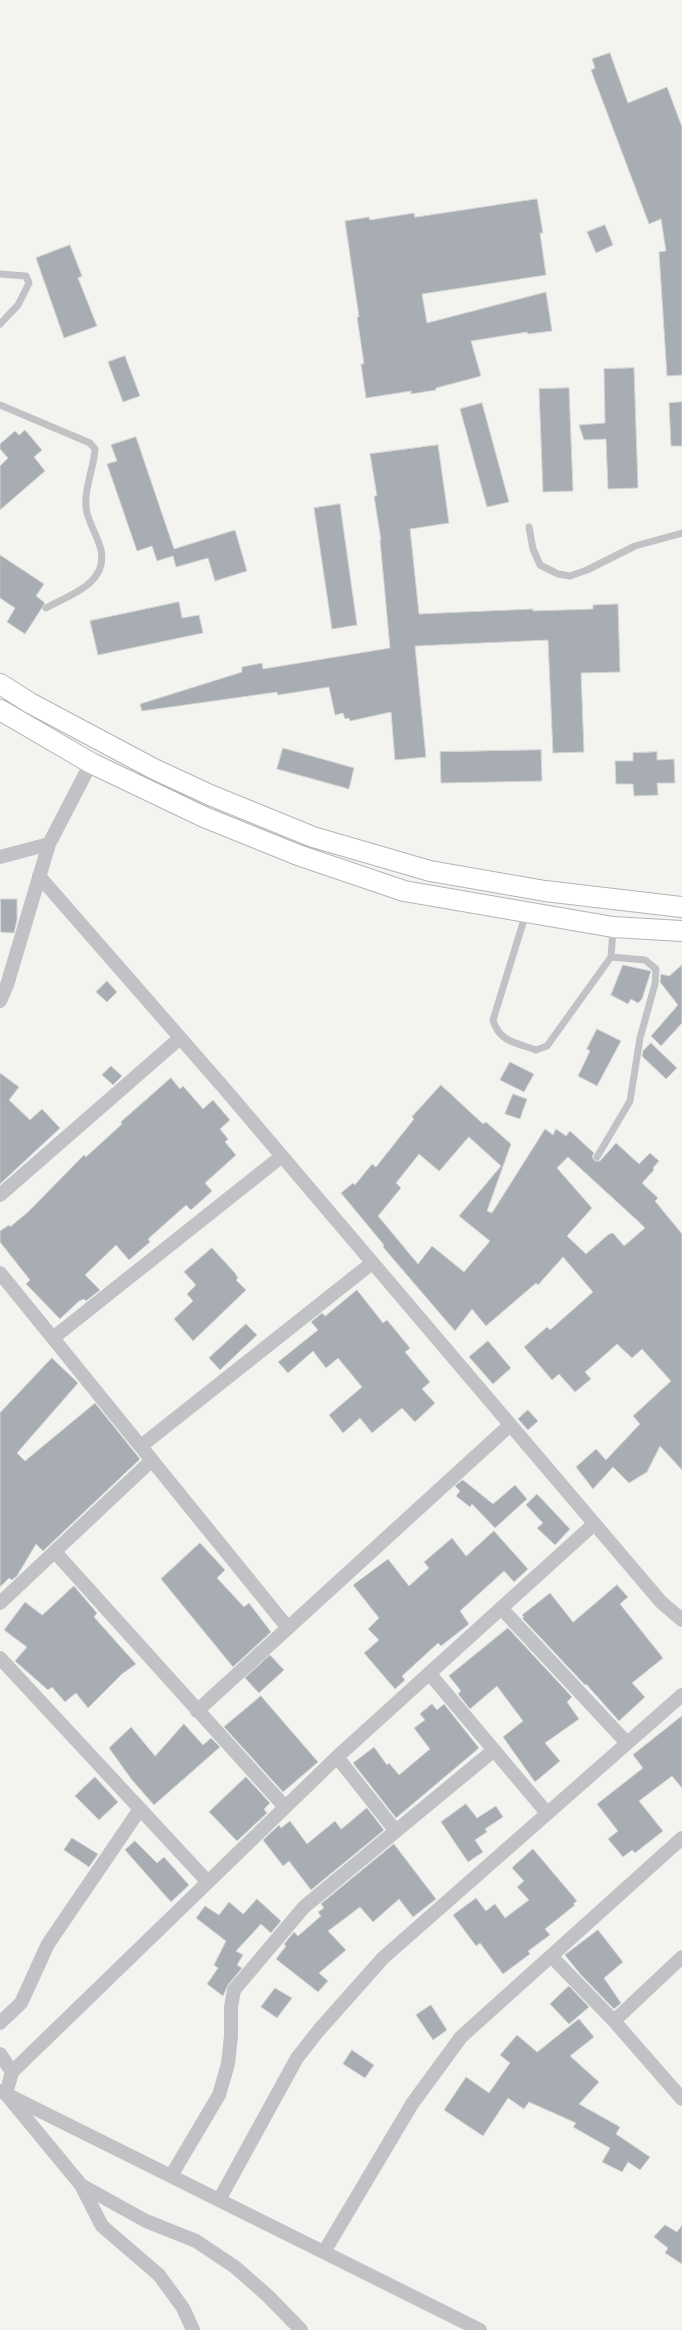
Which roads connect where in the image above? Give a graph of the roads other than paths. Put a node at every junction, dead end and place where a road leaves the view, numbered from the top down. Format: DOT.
graph roads {
  1 [pos="0,274"];
  2 [pos="0,324"];
  3 [pos="0,405"];
  4 [pos="529,527"];
  5 [pos="682,533"];
  6 [pos="46,608"];
  7 [pos="0,684"];
  8 [pos="0,710"];
  9 [pos="91,763"];
  10 [pos="49,844"];
  11 [pos="0,857"];
  12 [pos="40,876"];
  13 [pos="682,907"];
  14 [pos="527,913"];
  15 [pos="613,927"];
  16 [pos="682,932"];
  17 [pos="611,957"];
  18 [pos="0,1001"];
  19 [pos="180,1038"];
  20 [pos="282,1156"];
  21 [pos="597,1157"];
  22 [pos="0,1195"];
  23 [pos="372,1263"];
  24 [pos="0,1273"];
  25 [pos="53,1338"];
  26 [pos="510,1425"];
  27 [pos="140,1446"];
  28 [pos="152,1460"];
  29 [pos="594,1524"];
  30 [pos="55,1552"];
  31 [pos="0,1603"];
  32 [pos="501,1608"];
  33 [pos="682,1620"];
  34 [pos="288,1628"];
  35 [pos="0,1658"];
  36 [pos="429,1673"];
  37 [pos="682,1695"];
  38 [pos="197,1711"];
  39 [pos="627,1743"];
  40 [pos="494,1750"];
  41 [pos="338,1757"];
  42 [pos="285,1807"];
  43 [pos="140,1809"];
  44 [pos="547,1813"];
  45 [pos="395,1830"];
  46 [pos="682,1838"];
  47 [pos="207,1881"];
  48 [pos="552,1956"];
  49 [pos="682,1957"];
  50 [pos="614,2021"];
  51 [pos="0,2023"];
  52 [pos="0,2054"];
  53 [pos="12,2072"];
  54 [pos="3,2093"];
  55 [pos="682,2099"];
  56 [pos="171,2176"];
  57 [pos="81,2185"];
  58 [pos="219,2200"];
  59 [pos="324,2252"];
  60 [pos="193,2330"];
  61 [pos="301,2330"];
  62 [pos="480,2330"];
  1 -- 2 [label="lane"];
  3 -- 6 [label="lane"];
  4 -- 5 [label="lane"];
  7 -- 13 [label="street"];
  8 -- 9 [label="street"];
  9 -- 10 [label="street"];
  9 -- 14 [label="street"];
  10 -- 11 [label="street"];
  10 -- 12 [label="street"];
  12 -- 18 [label="street"];
  12 -- 19 [label="street"];
  14 -- 15 [label="street"];
  14 -- 17 [label="lane"];
  15 -- 16 [label="street"];
  15 -- 17 [label="lane"];
  17 -- 21 [label="lane"];
  19 -- 20 [label="street"];
  19 -- 22 [label="street"];
  20 -- 23 [label="street"];
  20 -- 25 [label="street"];
  23 -- 26 [label="street"];
  23 -- 27 [label="street"];
  24 -- 25 [label="street"];
  25 -- 27 [label="street"];
  26 -- 29 [label="street"];
  26 -- 34 [label="street"];
  27 -- 28 [label="street"];
  28 -- 30 [label="street"];
  28 -- 34 [label="street"];
  29 -- 32 [label="street"];
  29 -- 33 [label="street"];
  30 -- 31 [label="street"];
  30 -- 38 [label="street"];
  32 -- 36 [label="street"];
  32 -- 39 [label="street"];
  34 -- 38 [label="street"];
  35 -- 43 [label="street"];
  36 -- 40 [label="street"];
  36 -- 41 [label="street"];
  37 -- 39 [label="street"];
  38 -- 42 [label="street"];
  39 -- 44 [label="street"];
  40 -- 44 [label="street"];
  40 -- 45 [label="street"];
  41 -- 42 [label="street"];
  41 -- 45 [label="street"];
  42 -- 47 [label="street"];
  43 -- 47 [label="street"];
  43 -- 51 [label="street"];
  44 -- 58 [label="street"];
  45 -- 56 [label="street"];
  46 -- 48 [label="street"];
  47 -- 53 [label="street"];
  48 -- 50 [label="street"];
  48 -- 59 [label="street"];
  49 -- 50 [label="street"];
  50 -- 55 [label="street"];
  52 -- 53 [label="street"];
  53 -- 54 [label="street"];
  54 -- 56 [label="street"];
  54 -- 57 [label="street"];
  56 -- 58 [label="street"];
  57 -- 60 [label="street"];
  57 -- 61 [label="street"];
  58 -- 59 [label="street"];
  59 -- 62 [label="street"];
}
